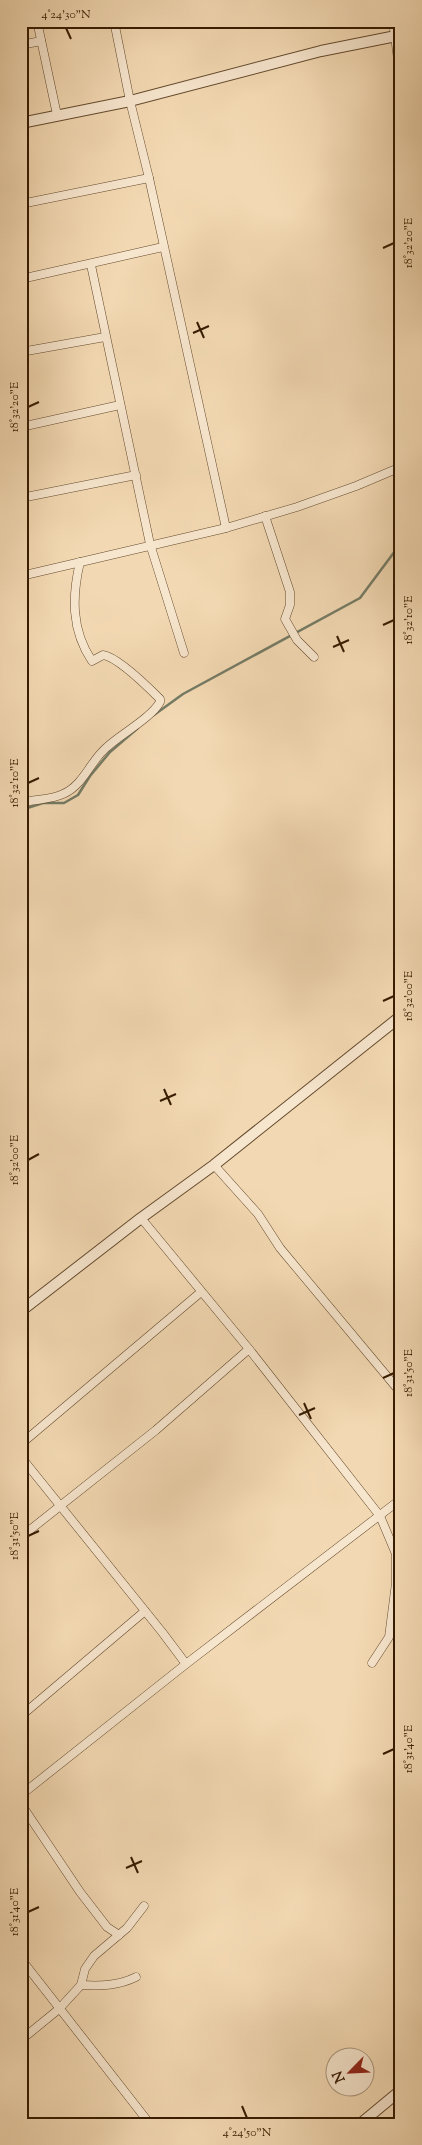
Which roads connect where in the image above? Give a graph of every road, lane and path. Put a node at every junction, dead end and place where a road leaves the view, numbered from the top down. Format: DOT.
graph roads {
  1 [pos="37,21"];
  2 [pos="114,21"];
  3 [pos="392,21"];
  4 [pos="398,35"];
  5 [pos="41,41"];
  6 [pos="21,45"];
  7 [pos="401,84"];
  8 [pos="130,101"];
  9 [pos="57,115"];
  10 [pos="21,123"];
  11 [pos="149,178"];
  12 [pos="21,204"];
  13 [pos="163,247"];
  14 [pos="91,265"];
  15 [pos="21,279"];
  16 [pos="106,337"];
  17 [pos="21,352"];
  18 [pos="120,405"];
  19 [pos="21,427"];
  20 [pos="401,467"];
  21 [pos="136,476"];
  22 [pos="21,498"];
  23 [pos="265,516"];
  24 [pos="226,528"];
  25 [pos="150,544"];
  26 [pos="80,562"];
  27 [pos="21,576"];
  28 [pos="184,653"];
  29 [pos="314,658"];
  30 [pos="21,803"];
  31 [pos="401,1016"];
  32 [pos="214,1165"];
  33 [pos="140,1218"];
  34 [pos="201,1292"];
  35 [pos="21,1311"];
  36 [pos="249,1350"];
  37 [pos="401,1393"];
  38 [pos="21,1444"];
  39 [pos="21,1457"];
  40 [pos="401,1499"];
  41 [pos="59,1506"];
  42 [pos="380,1516"];
  43 [pos="21,1537"];
  44 [pos="144,1611"];
  45 [pos="372,1663"];
  46 [pos="186,1664"];
  47 [pos="21,1716"];
  48 [pos="21,1795"];
  49 [pos="21,1804"];
  50 [pos="144,1906"];
  51 [pos="119,1935"];
  52 [pos="21,1959"];
  53 [pos="136,1977"];
  54 [pos="81,1985"];
  55 [pos="59,2009"];
  56 [pos="21,2040"];
  57 [pos="401,2090"];
  58 [pos="150,2124"];
  59 [pos="360,2124"];
  1 -- 5 [label="street"];
  2 -- 8 [label="street"];
  3 -- 4 [label="street"];
  4 -- 7 [label="street"];
  4 -- 8 [label="street"];
  5 -- 6 [label="street"];
  5 -- 9 [label="street"];
  8 -- 9 [label="street"];
  8 -- 11 [label="street"];
  9 -- 10 [label="street"];
  11 -- 12 [label="street"];
  11 -- 13 [label="street"];
  13 -- 14 [label="street"];
  13 -- 24 [label="street"];
  14 -- 15 [label="street"];
  14 -- 16 [label="street"];
  16 -- 17 [label="street"];
  16 -- 18 [label="street"];
  18 -- 19 [label="street"];
  18 -- 21 [label="street"];
  20 -- 23 [label="street"];
  21 -- 22 [label="street"];
  21 -- 25 [label="street"];
  23 -- 24 [label="street"];
  23 -- 29 [label="street"];
  24 -- 25 [label="street"];
  25 -- 26 [label="street"];
  25 -- 28 [label="street"];
  26 -- 27 [label="street"];
  26 -- 30 [label="street"];
  31 -- 32 [label="street"];
  32 -- 33 [label="street"];
  32 -- 37 [label="street"];
  33 -- 34 [label="street"];
  33 -- 35 [label="street"];
  34 -- 36 [label="street"];
  34 -- 38 [label="street"];
  36 -- 41 [label="street"];
  36 -- 42 [label="street"];
  39 -- 41 [label="street"];
  40 -- 42 [label="street"];
  41 -- 43 [label="street"];
  41 -- 44 [label="street"];
  42 -- 45 [label="street"];
  42 -- 46 [label="street"];
  44 -- 46 [label="street"];
  44 -- 47 [label="street"];
  46 -- 48 [label="street"];
  49 -- 51 [label="street"];
  50 -- 51 [label="street"];
  51 -- 54 [label="street"];
  52 -- 55 [label="street"];
  53 -- 54 [label="street"];
  54 -- 55 [label="street"];
  55 -- 56 [label="street"];
  55 -- 58 [label="street"];
  57 -- 59 [label="street"];
}
